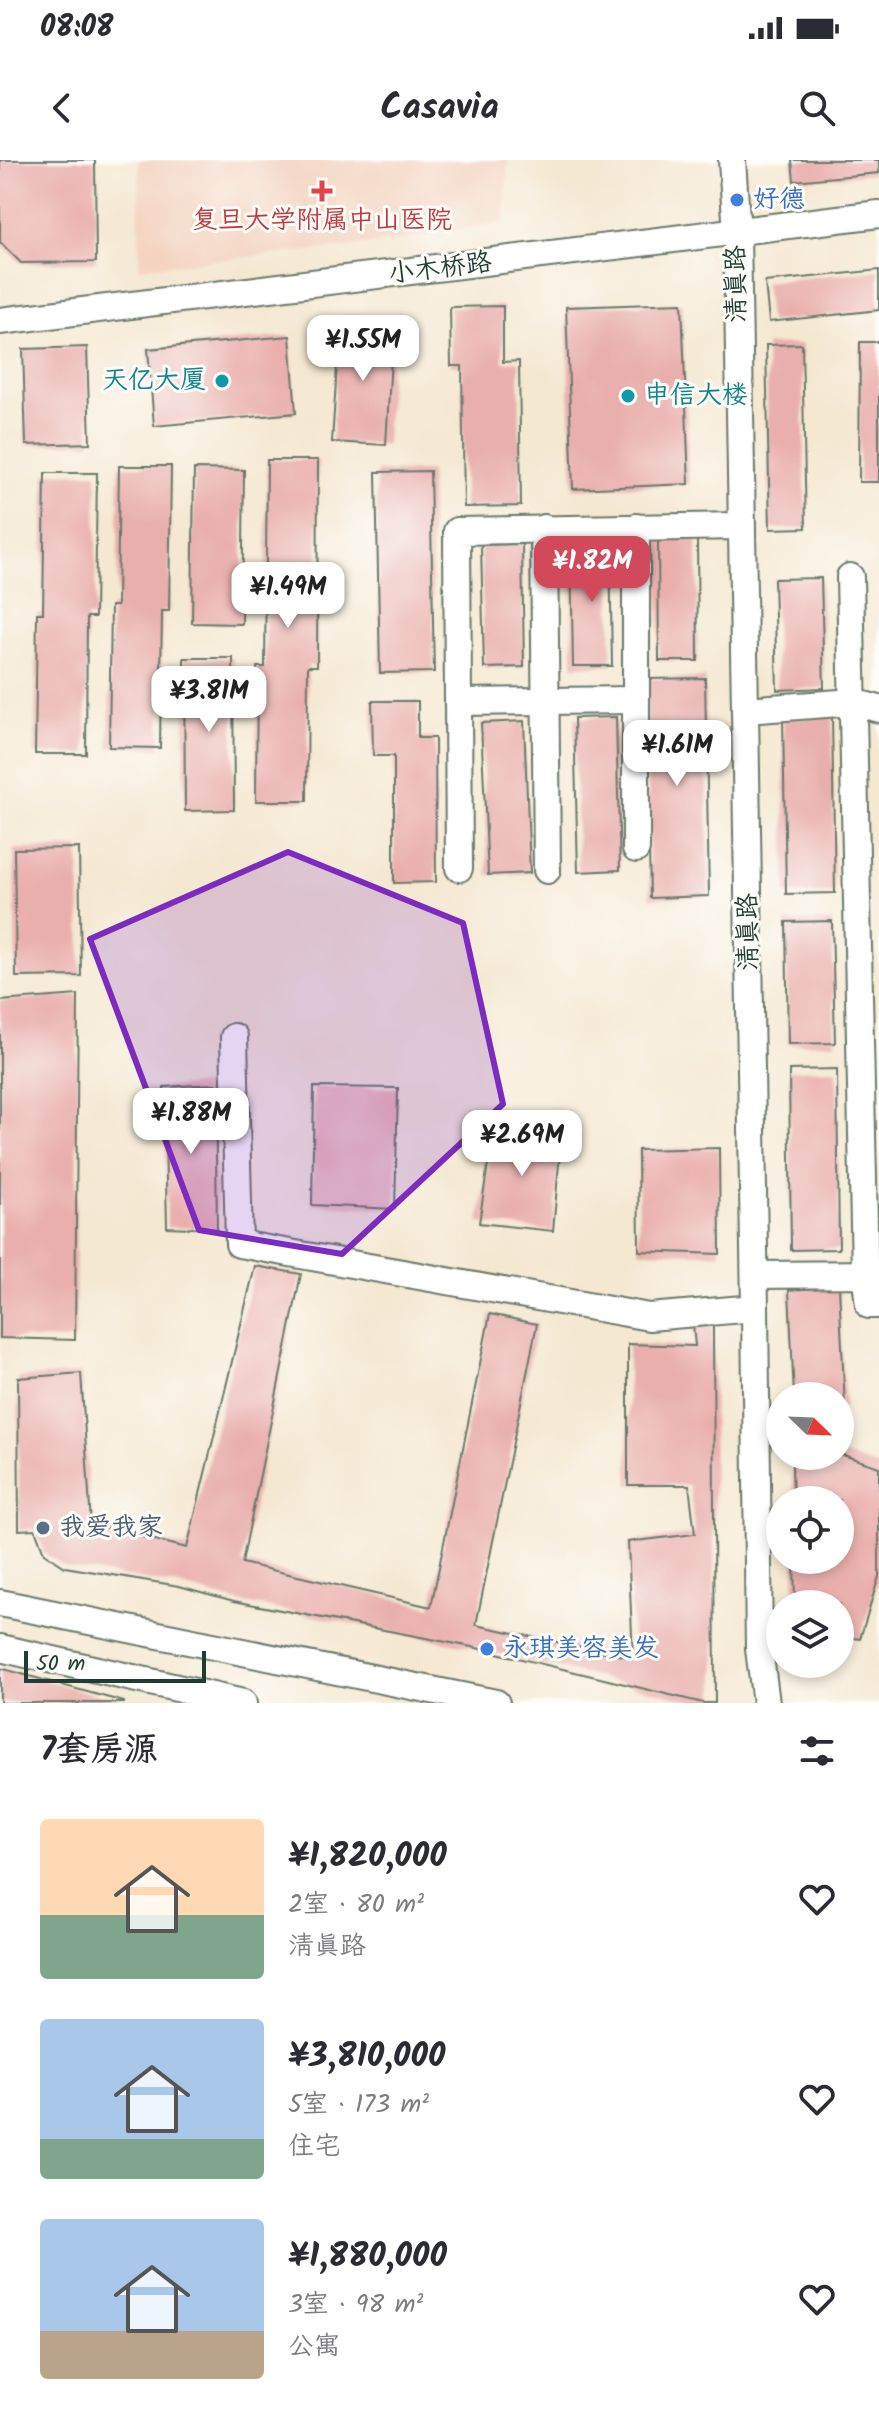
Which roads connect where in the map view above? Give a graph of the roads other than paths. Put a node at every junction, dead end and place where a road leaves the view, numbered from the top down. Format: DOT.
graph roads {
  1 [pos="732,160"];
  2 [pos="879,214"];
  3 [pos="737,233"];
  4 [pos="0,321"];
  5 [pos="741,526"];
  6 [pos="636,527"];
  7 [pos="544,528"];
  8 [pos="850,577"];
  9 [pos="636,700"];
  10 [pos="546,701"];
  11 [pos="458,702"];
  12 [pos="853,702"];
  13 [pos="879,709"];
  14 [pos="745,710"];
  15 [pos="636,849"];
  16 [pos="459,868"];
  17 [pos="547,870"];
  18 [pos="234,1037"];
  19 [pos="871,1152"];
  20 [pos="872,1273"];
  21 [pos="755,1275"];
  22 [pos="879,1305"];
  23 [pos="755,1308"];
  24 [pos="0,1603"];
  25 [pos="0,1648"];
  26 [pos="243,1703"];
  27 [pos="496,1703"];
  28 [pos="766,1703"];
  1 -- 3 [label="street, 清真路"];
  2 -- 3 [label="street, 小木桥路"];
  3 -- 4 [label="street, 小木桥路"];
  3 -- 5 [label="street, 清真路"];
  5 -- 6 [label="street"];
  5 -- 14 [label="street, 清真路"];
  6 -- 7 [label="street"];
  6 -- 9 [label="street"];
  7 -- 10 [label="street"];
  7 -- 11 [label="street"];
  8 -- 12 [label="street"];
  9 -- 10 [label="street"];
  9 -- 15 [label="street"];
  10 -- 11 [label="street"];
  10 -- 17 [label="street"];
  11 -- 16 [label="street"];
  12 -- 13 [label="street"];
  12 -- 14 [label="street"];
  12 -- 19 [label="street"];
  14 -- 21 [label="street, 清真路"];
  18 -- 23 [label="street"];
  19 -- 20 [label="street"];
  20 -- 21 [label="street"];
  20 -- 22 [label="street"];
  21 -- 23 [label="street, 清真路"];
  23 -- 28 [label="street, 清真路"];
  24 -- 27 [label="street"];
  25 -- 26 [label="street"];
}
